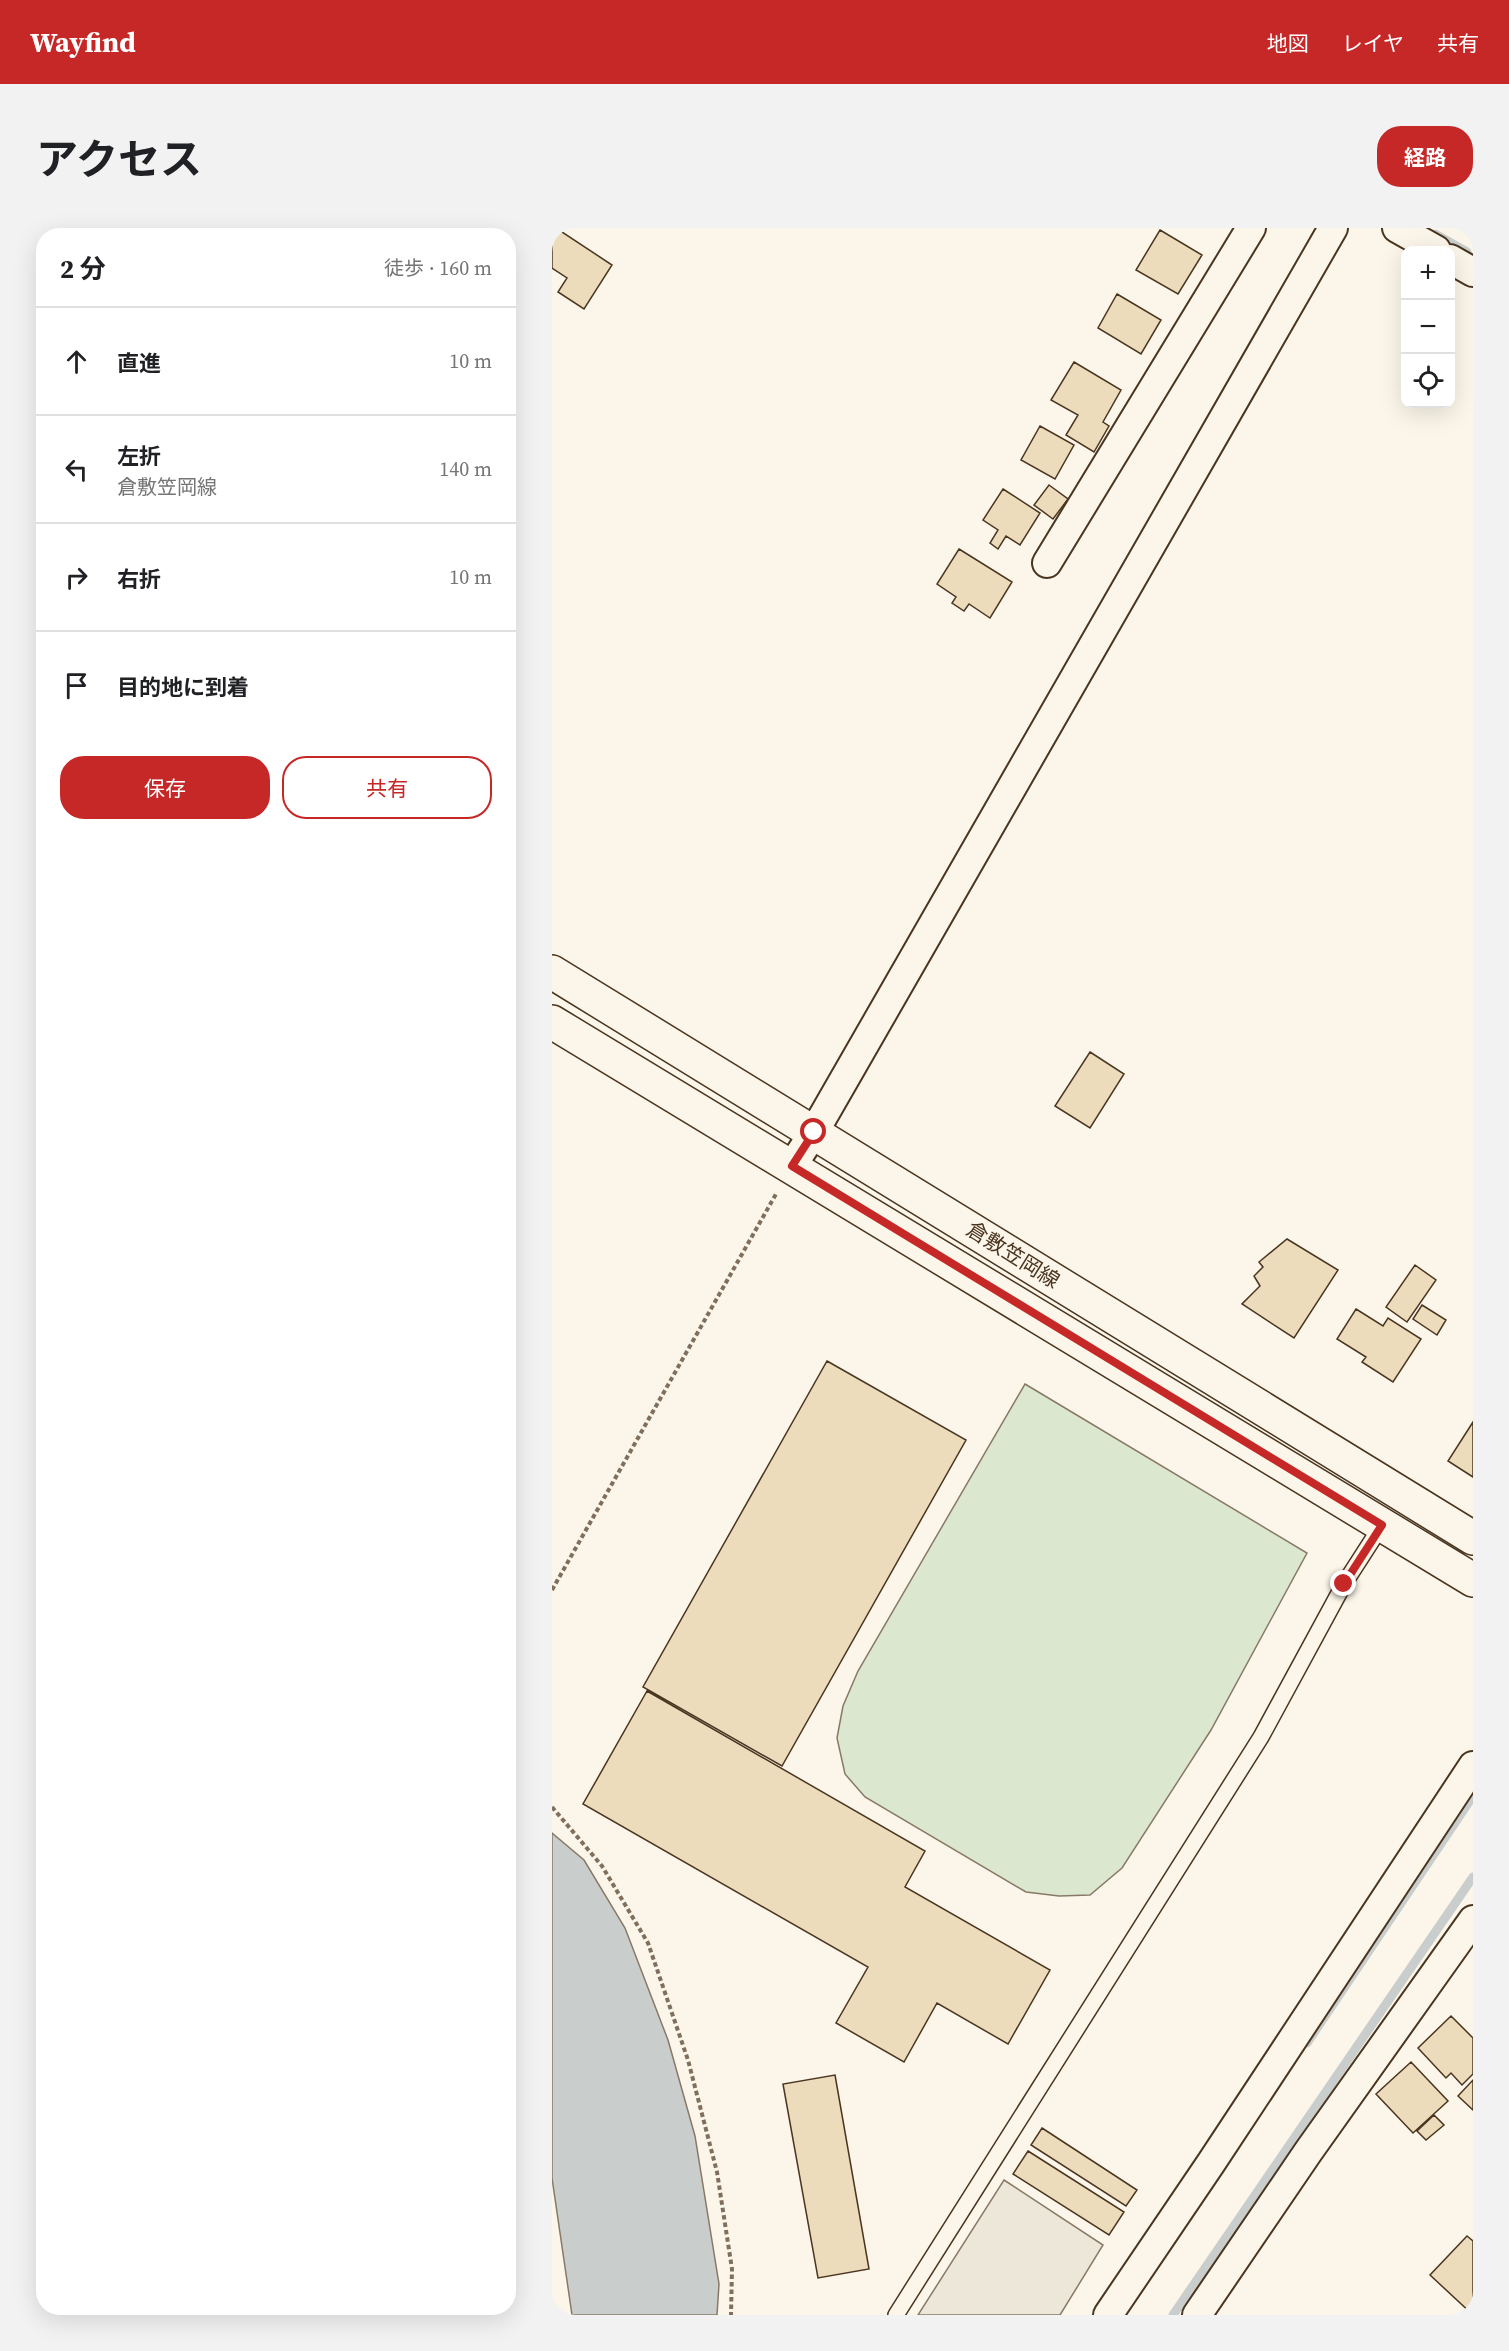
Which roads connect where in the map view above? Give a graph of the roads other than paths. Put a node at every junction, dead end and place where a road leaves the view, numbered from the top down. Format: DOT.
graph roads {
  1 [pos="1251,228"];
  2 [pos="1333,228"];
  3 [pos="1397,228"];
  4 [pos="1429,246"];
  5 [pos="1047,562"];
  6 [pos="552,972"];
  7 [pos="552,1022"];
  8 [pos="814,1132"];
  9 [pos="792,1166"];
  10 [pos="1382,1525"];
  11 [pos="1473,1538"];
  12 [pos="1473,1581"];
  13 [pos="1473,1766"];
  14 [pos="1473,1920"];
  15 [pos="896,2315"];
  16 [pos="1108,2315"];
  17 [pos="1197,2315"];
  1 -- 5 [label="street"];
  2 -- 8 [label="street"];
  3 -- 4 [label="street"];
  6 -- 8 [label="main road, 倉敷笠岡線"];
  7 -- 9 [label="main road, 倉敷笠岡線"];
  8 -- 9 [label="street"];
  8 -- 11 [label="main road, 倉敷笠岡線"];
  9 -- 10 [label="main road, 倉敷笠岡線"];
  10 -- 12 [label="main road, 倉敷笠岡線"];
  10 -- 15 [label="lane"];
  13 -- 16 [label="street"];
  14 -- 17 [label="street"];
}
